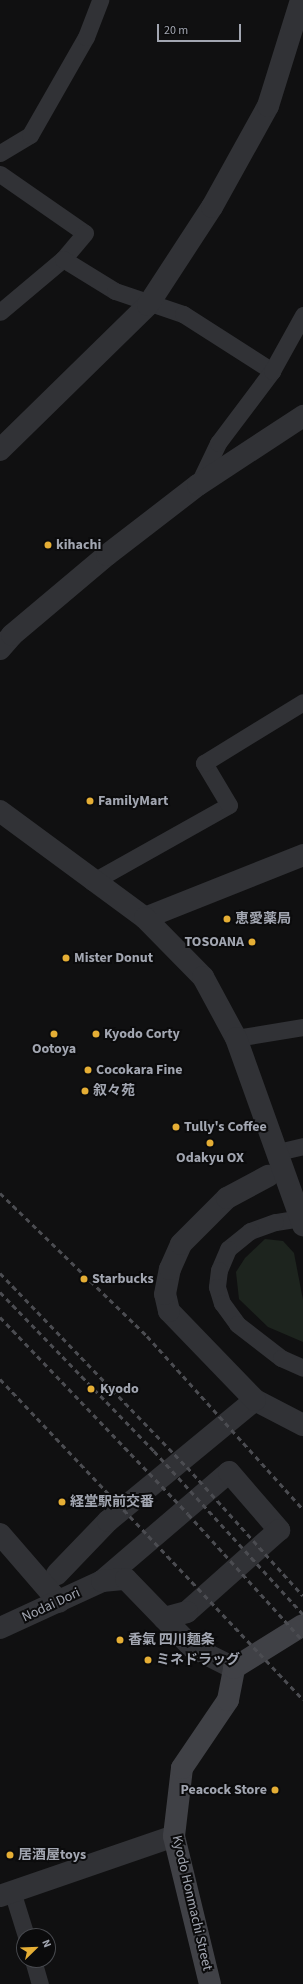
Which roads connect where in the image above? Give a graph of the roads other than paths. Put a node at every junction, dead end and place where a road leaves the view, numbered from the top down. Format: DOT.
graph roads {
  1 [pos="100,0"];
  2 [pos="301,0"];
  3 [pos="0,153"];
  4 [pos="0,174"];
  5 [pos="63,259"];
  6 [pos="148,305"];
  7 [pos="0,312"];
  8 [pos="303,315"];
  9 [pos="272,371"];
  10 [pos="303,416"];
  11 [pos="0,450"];
  12 [pos="198,485"];
  13 [pos="0,649"];
  14 [pos="303,702"];
  15 [pos="0,811"];
  16 [pos="303,855"];
  17 [pos="92,882"];
  18 [pos="145,918"];
  19 [pos="303,1027"];
  20 [pos="236,1038"];
  21 [pos="303,1146"];
  22 [pos="278,1152"];
  23 [pos="268,1176"];
  24 [pos="302,1222"];
  25 [pos="303,1368"];
  26 [pos="255,1400"];
  27 [pos="303,1425"];
  28 [pos="0,1534"];
  29 [pos="57,1574"];
  30 [pos="102,1581"];
  31 [pos="59,1602"];
  32 [pos="164,1618"];
  33 [pos="303,1625"];
  34 [pos="0,1628"];
  35 [pos="234,1668"];
  36 [pos="174,1836"];
  37 [pos="6,1893"];
  38 [pos="22,1928"];
  39 [pos="35,1968"];
  40 [pos="40,1984"];
  41 [pos="210,1984"];
  1 -- 3 [label="lane"];
  2 -- 6 [label="street"];
  4 -- 5 [label="lane"];
  5 -- 6 [label="lane"];
  5 -- 7 [label="lane"];
  6 -- 9 [label="lane"];
  6 -- 11 [label="street"];
  8 -- 9 [label="lane"];
  9 -- 12 [label="lane"];
  10 -- 12 [label="street"];
  12 -- 13 [label="street"];
  14 -- 17 [label="lane"];
  15 -- 17 [label="street"];
  16 -- 18 [label="street"];
  17 -- 18 [label="street"];
  18 -- 20 [label="street"];
  19 -- 20 [label="lane"];
  20 -- 22 [label="street"];
  21 -- 22 [label="lane"];
  22 -- 24 [label="street"];
  23 -- 26 [label="street"];
  24 -- 25 [label="lane"];
  26 -- 27 [label="street"];
  26 -- 29 [label="street"];
  28 -- 31 [label="street"];
  30 -- 31 [label="street, Nodai Dori"];
  30 -- 32 [label="street"];
  30 -- 32 [label="street"];
  31 -- 34 [label="street, Nodai Dori"];
  32 -- 35 [label="street"];
  33 -- 35 [label="main road"];
  35 -- 36 [label="main road, Kyodo Honmachi Street"];
  36 -- 37 [label="street"];
  36 -- 41 [label="main road, Kyodo Honmachi Street"];
  37 -- 38 [label="lane"];
  39 -- 40 [label="lane"];
}
